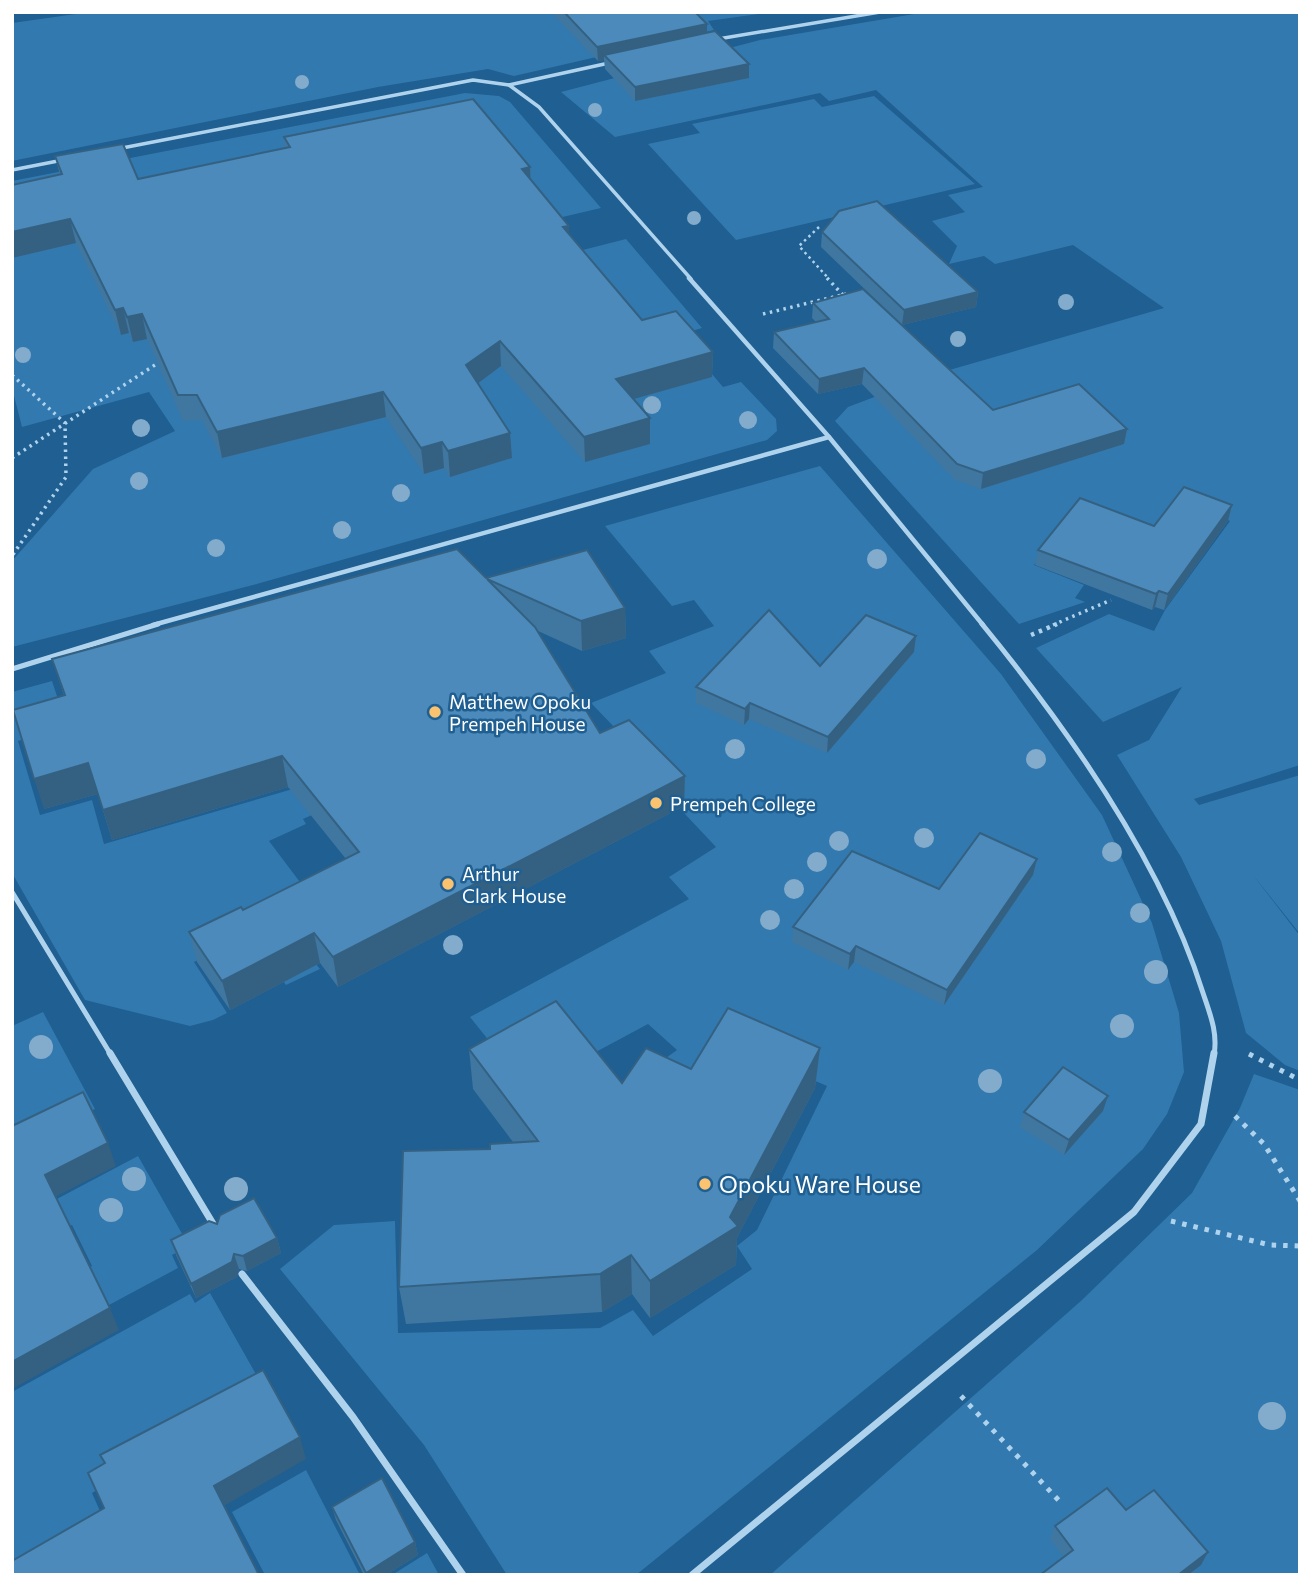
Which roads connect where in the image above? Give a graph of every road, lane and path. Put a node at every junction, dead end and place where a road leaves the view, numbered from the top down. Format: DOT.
graph roads {
  1 [pos="880,12"];
  2 [pos="708,41"];
  3 [pos="615,62"];
  4 [pos="509,85"];
  5 [pos="107,151"];
  6 [pos="66,159"];
  7 [pos="12,170"];
  8 [pos="819,227"];
  9 [pos="854,292"];
  10 [pos="843,295"];
  11 [pos="728,323"];
  12 [pos="163,360"];
  13 [pos="12,374"];
  14 [pos="65,423"];
  15 [pos="829,437"];
  16 [pos="12,458"];
  17 [pos="12,556"];
  18 [pos="1111,600"];
  19 [pos="1002,649"];
  20 [pos="12,669"];
  21 [pos="12,892"];
  22 [pos="1217,1038"];
  23 [pos="1300,1080"];
  24 [pos="1206,1095"];
  25 [pos="1300,1201"];
  26 [pos="1134,1212"];
  27 [pos="219,1233"];
  28 [pos="1300,1246"];
  29 [pos="242,1274"];
  30 [pos="939,1373"];
  31 [pos="1063,1505"];
  32 [pos="463,1575"];
  33 [pos="692,1575"];
  1 -- 2 [label="lane"];
  3 -- 4 [label="lane"];
  4 -- 5 [label="lane"];
  4 -- 11 [label="lane"];
  6 -- 7 [label="lane"];
  8 -- 10 [label="path"];
  9 -- 10 [label="path"];
  10 -- 11 [label="path"];
  11 -- 15 [label="lane"];
  12 -- 14 [label="path"];
  13 -- 14 [label="path"];
  14 -- 16 [label="path"];
  14 -- 17 [label="path"];
  15 -- 19 [label="lane"];
  15 -- 20 [label="lane"];
  18 -- 19 [label="path"];
  19 -- 22 [label="lane"];
  21 -- 27 [label="lane"];
  22 -- 23 [label="path"];
  22 -- 24 [label="lane"];
  24 -- 25 [label="path"];
  24 -- 26 [label="lane"];
  26 -- 28 [label="path"];
  26 -- 30 [label="lane"];
  29 -- 32 [label="lane"];
  30 -- 31 [label="path"];
  30 -- 33 [label="lane"];
}
